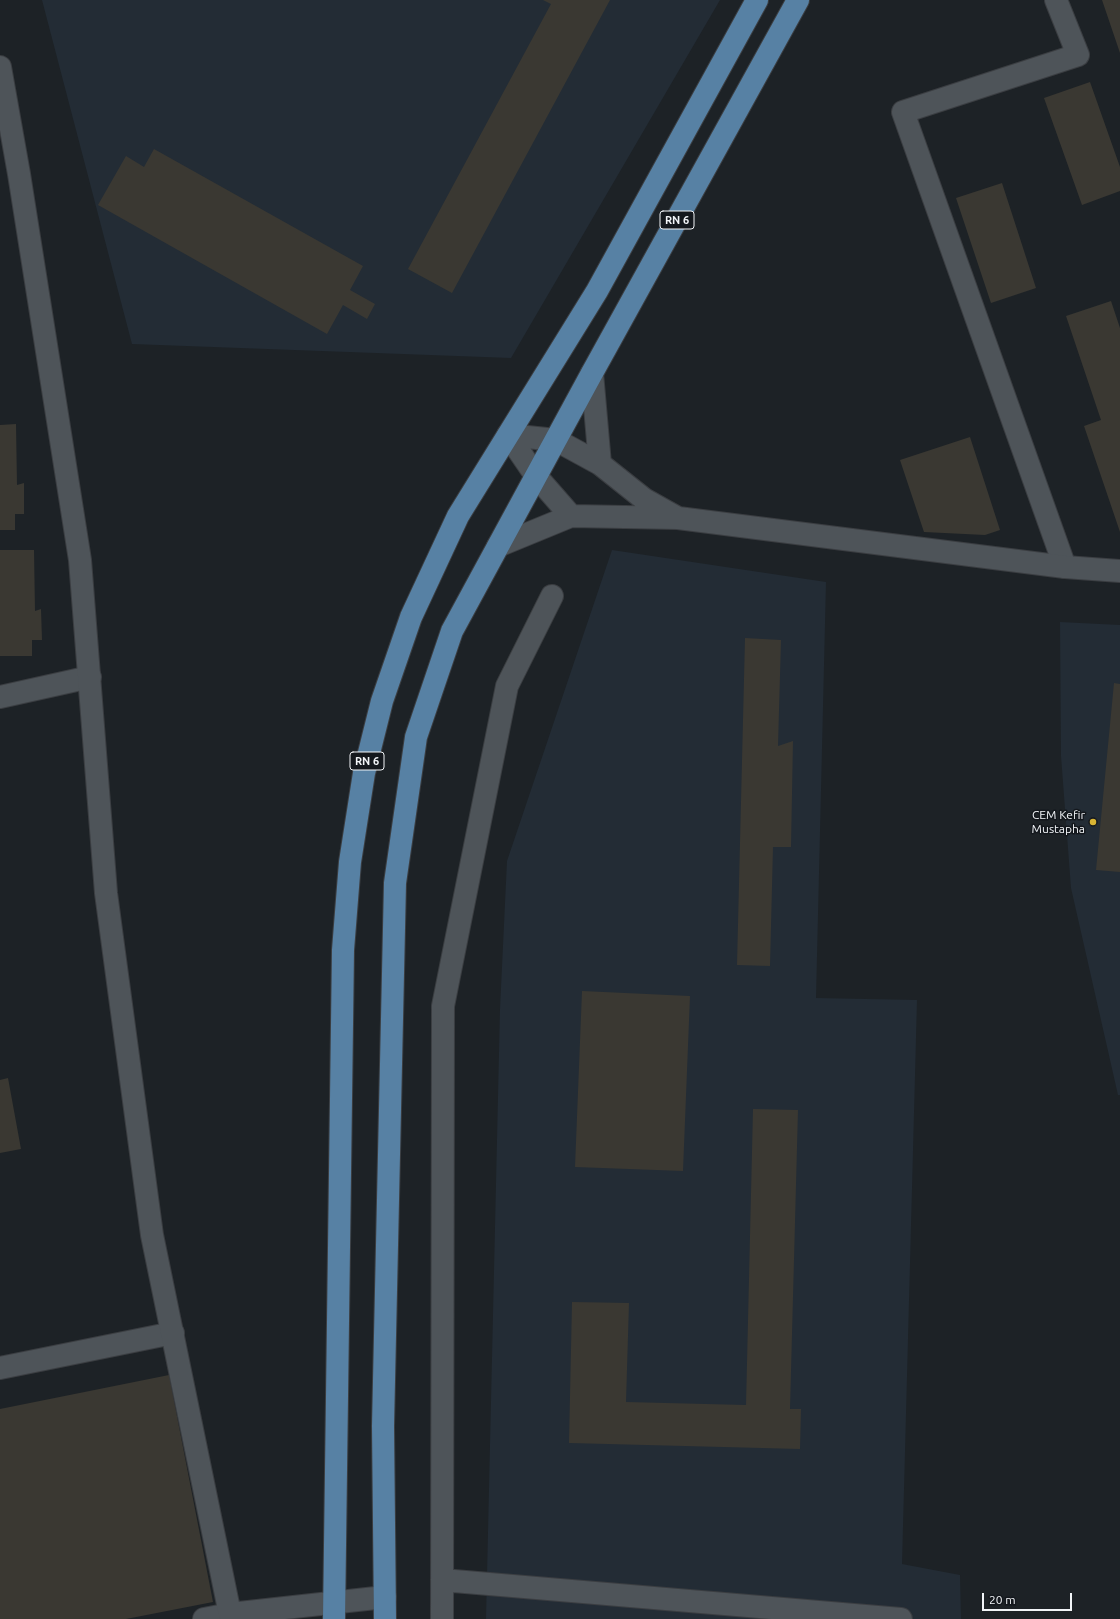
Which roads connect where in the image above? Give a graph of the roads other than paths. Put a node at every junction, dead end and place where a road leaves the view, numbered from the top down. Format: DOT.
graph roads {
  1 [pos="757,0"];
  2 [pos="798,0"];
  3 [pos="1056,0"];
  4 [pos="0,67"];
  5 [pos="592,373"];
  6 [pos="508,434"];
  7 [pos="556,440"];
  8 [pos="600,464"];
  9 [pos="536,476"];
  10 [pos="571,516"];
  11 [pos="678,518"];
  12 [pos="498,546"];
  13 [pos="1065,567"];
  14 [pos="1120,571"];
  15 [pos="552,596"];
  16 [pos="90,677"];
  17 [pos="0,697"];
  18 [pos="173,1333"];
  19 [pos="0,1368"];
  20 [pos="442,1580"];
  21 [pos="385,1598"];
  22 [pos="334,1611"];
  23 [pos="230,1616"];
  24 [pos="204,1619"];
  25 [pos="385,1619"];
  26 [pos="442,1619"];
  27 [pos="901,1619"];
  1 -- 6 [label="main road, RN 6"];
  2 -- 5 [label="main road, RN 6"];
  3 -- 13 [label="street"];
  4 -- 16 [label="street"];
  5 -- 7 [label="main road, RN 6"];
  5 -- 8 [label="street"];
  6 -- 7 [label="street"];
  6 -- 9 [label="street"];
  6 -- 22 [label="main road, RN 6"];
  7 -- 8 [label="street"];
  7 -- 9 [label="main road, RN 6"];
  8 -- 11 [label="street"];
  9 -- 10 [label="street"];
  9 -- 12 [label="main road, RN 6"];
  10 -- 11 [label="street"];
  10 -- 12 [label="street"];
  11 -- 13 [label="street"];
  12 -- 21 [label="main road, RN 6"];
  13 -- 14 [label="street"];
  15 -- 20 [label="street"];
  16 -- 17 [label="street"];
  16 -- 18 [label="street"];
  18 -- 19 [label="street"];
  18 -- 23 [label="street"];
  20 -- 26 [label="street"];
  20 -- 27 [label="street"];
  21 -- 22 [label="street"];
  21 -- 25 [label="main road, RN 6"];
  22 -- 23 [label="street"];
  23 -- 24 [label="street"];
}
